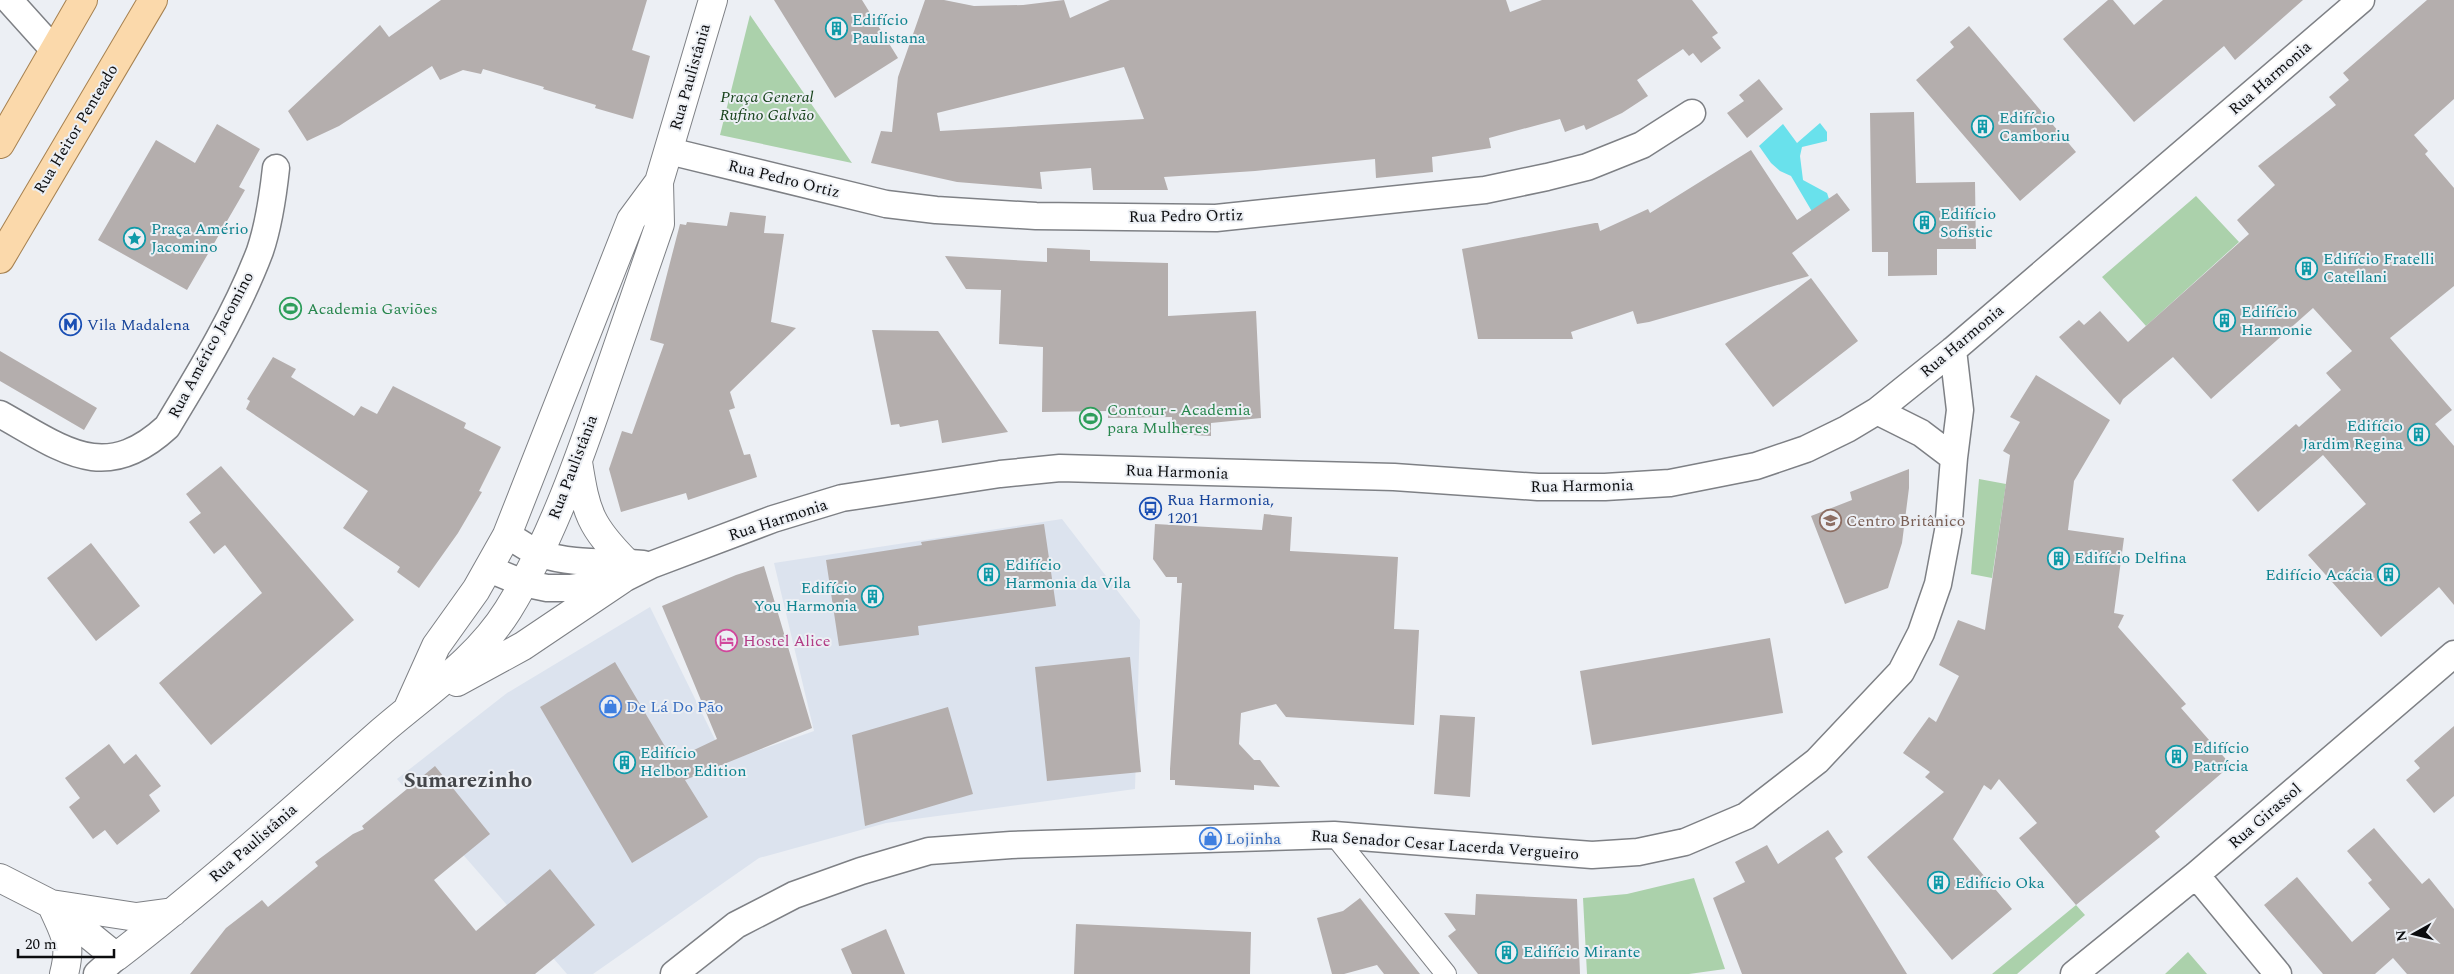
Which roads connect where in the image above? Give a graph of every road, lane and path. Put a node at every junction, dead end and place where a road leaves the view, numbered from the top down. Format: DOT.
graph roads {
  1 [pos="9,0"];
  2 [pos="83,0"];
  3 [pos="153,0"];
  4 [pos="713,0"];
  5 [pos="2361,0"];
  6 [pos="54,50"];
  7 [pos="1692,113"];
  8 [pos="0,144"];
  9 [pos="668,151"];
  10 [pos="276,168"];
  11 [pos="659,182"];
  12 [pos="0,259"];
  13 [pos="1953,350"];
  14 [pos="1876,411"];
  15 [pos="0,414"];
  16 [pos="1954,458"];
  17 [pos="578,462"];
  18 [pos="507,535"];
  19 [pos="539,553"];
  20 [pos="489,569"];
  21 [pos="633,569"];
  22 [pos="523,583"];
  23 [pos="2454,654"];
  24 [pos="407,709"];
  25 [pos="1334,835"];
  26 [pos="2196,875"];
  27 [pos="0,878"];
  28 [pos="51,904"];
  29 [pos="173,912"];
  30 [pos="107,966"];
  31 [pos="64,974"];
  32 [pos="674,974"];
  33 [pos="1446,974"];
  34 [pos="2074,974"];
  35 [pos="2278,974"];
  1 -- 6 [label="street"];
  2 -- 6 [label="main road"];
  3 -- 12 [label="main road, Rua Heitor Penteado"];
  4 -- 9 [label="street, Rua Paulistânia"];
  5 -- 13 [label="street, Rua Harmonia"];
  6 -- 8 [label="main road"];
  7 -- 9 [label="street, Rua Pedro Ortiz"];
  9 -- 11 [label="street, Rua Paulistânia"];
  10 -- 15 [label="street, Rua Américo Jacomino"];
  11 -- 17 [label="street, Rua Paulistânia"];
  11 -- 18 [label="street, Rua Paulistânia"];
  13 -- 14 [label="street, Rua Harmonia"];
  13 -- 16 [label="street, Rua Senador Cesar Lacerda Vergueiro"];
  14 -- 16 [label="street"];
  14 -- 21 [label="street, Rua Harmonia"];
  16 -- 25 [label="street, Rua Senador Cesar Lacerda Vergueiro"];
  17 -- 19 [label="street, Rua Paulistânia"];
  17 -- 21 [label="street"];
  18 -- 19 [label="street, Rua Harmonia"];
  18 -- 20 [label="street, Rua Paulistânia"];
  19 -- 21 [label="street, Rua Harmonia"];
  19 -- 22 [label="street, Rua Paulistânia"];
  20 -- 22 [label="street, Rua Harmonia"];
  20 -- 24 [label="street, Rua Paulistânia"];
  21 -- 22 [label="street, Rua Harmonia"];
  21 -- 24 [label="street"];
  22 -- 24 [label="street, Rua Paulistânia"];
  23 -- 26 [label="street, Rua Girassol"];
  24 -- 29 [label="street, Rua Paulistânia"];
  25 -- 32 [label="street, Rua Senador Cesar Lacerda Vergueiro"];
  25 -- 33 [label="street"];
  26 -- 34 [label="street, Rua Girassol"];
  26 -- 35 [label="street"];
  27 -- 28 [label="street"];
  28 -- 29 [label="street"];
  28 -- 30 [label="street"];
  28 -- 31 [label="street"];
  29 -- 30 [label="street, Rua Paulistânia"];
}
